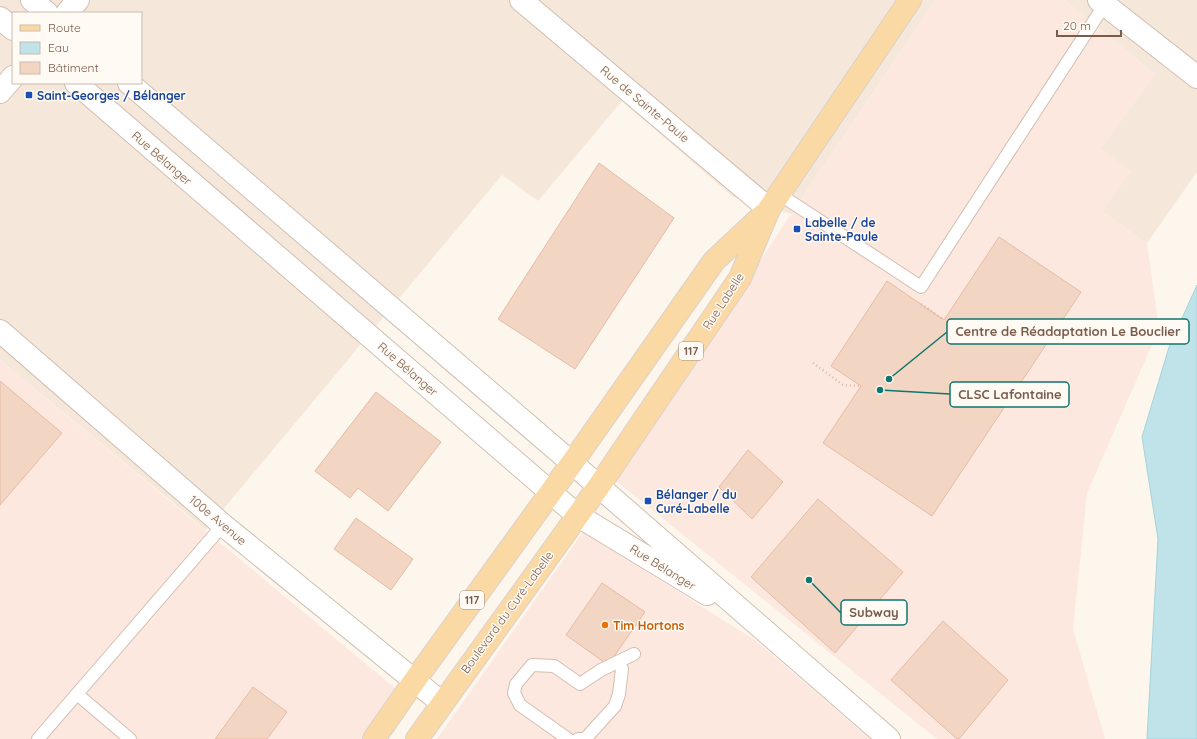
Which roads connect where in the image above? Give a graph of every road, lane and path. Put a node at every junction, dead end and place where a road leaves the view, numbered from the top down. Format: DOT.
graph roads {
  1 [pos="32,0"];
  2 [pos="78,0"];
  3 [pos="521,0"];
  4 [pos="910,0"];
  5 [pos="1102,2"];
  6 [pos="46,12"];
  7 [pos="68,12"];
  8 [pos="0,18"];
  9 [pos="12,28"];
  10 [pos="1197,77"];
  11 [pos="12,78"];
  12 [pos="77,84"];
  13 [pos="129,84"];
  14 [pos="0,92"];
  15 [pos="774,201"];
  16 [pos="0,331"];
  17 [pos="813,363"];
  18 [pos="861,386"];
  19 [pos="572,463"];
  20 [pos="599,486"];
  21 [pos="551,492"];
  22 [pos="577,515"];
  23 [pos="223,525"];
  24 [pos="760,627"];
  25 [pos="634,654"];
  26 [pos="622,669"];
  27 [pos="414,680"];
  28 [pos="77,694"];
  29 [pos="442,703"];
  30 [pos="38,739"];
  31 [pos="130,739"];
  32 [pos="374,739"];
  33 [pos="417,739"];
  34 [pos="568,739"];
  35 [pos="578,739"];
  36 [pos="889,739"];
  1 -- 6 [label="street"];
  2 -- 7 [label="street"];
  3 -- 15 [label="street, Rue de Sainte-Paule"];
  4 -- 15 [label="main road, Rue Labelle / 117"];
  5 -- 10 [label="street"];
  5 -- 15 [label="lane"];
  8 -- 9 [label="street"];
  11 -- 14 [label="street"];
  12 -- 21 [label="street, Rue Bélanger"];
  13 -- 19 [label="street, Rue Bélanger"];
  15 -- 19 [label="main road, Rue Labelle / 117"];
  15 -- 20 [label="main road, Rue Labelle / 117"];
  16 -- 23 [label="street, 100e Avenue"];
  17 -- 18 [label="path"];
  19 -- 20 [label="street, Rue Bélanger"];
  19 -- 21 [label="main road, 117"];
  20 -- 22 [label="main road, Boulevard du Curé-Labelle / 117"];
  20 -- 24 [label="street, Rue Bélanger"];
  21 -- 22 [label="street, Rue Bélanger"];
  21 -- 27 [label="main road, 117"];
  22 -- 24 [label="street, Rue Bélanger"];
  22 -- 29 [label="main road, Boulevard du Curé-Labelle / 117"];
  23 -- 27 [label="street, 100e Avenue"];
  23 -- 28 [label="lane"];
  24 -- 36 [label="street, Rue Bélanger"];
  25 -- 34 [label="lane"];
  26 -- 35 [label="lane"];
  27 -- 29 [label="street, 100e Avenue"];
  27 -- 32 [label="main road, 117"];
  28 -- 30 [label="lane"];
  28 -- 31 [label="lane"];
  29 -- 33 [label="main road, Boulevard du Curé-Labelle / 117"];
}
